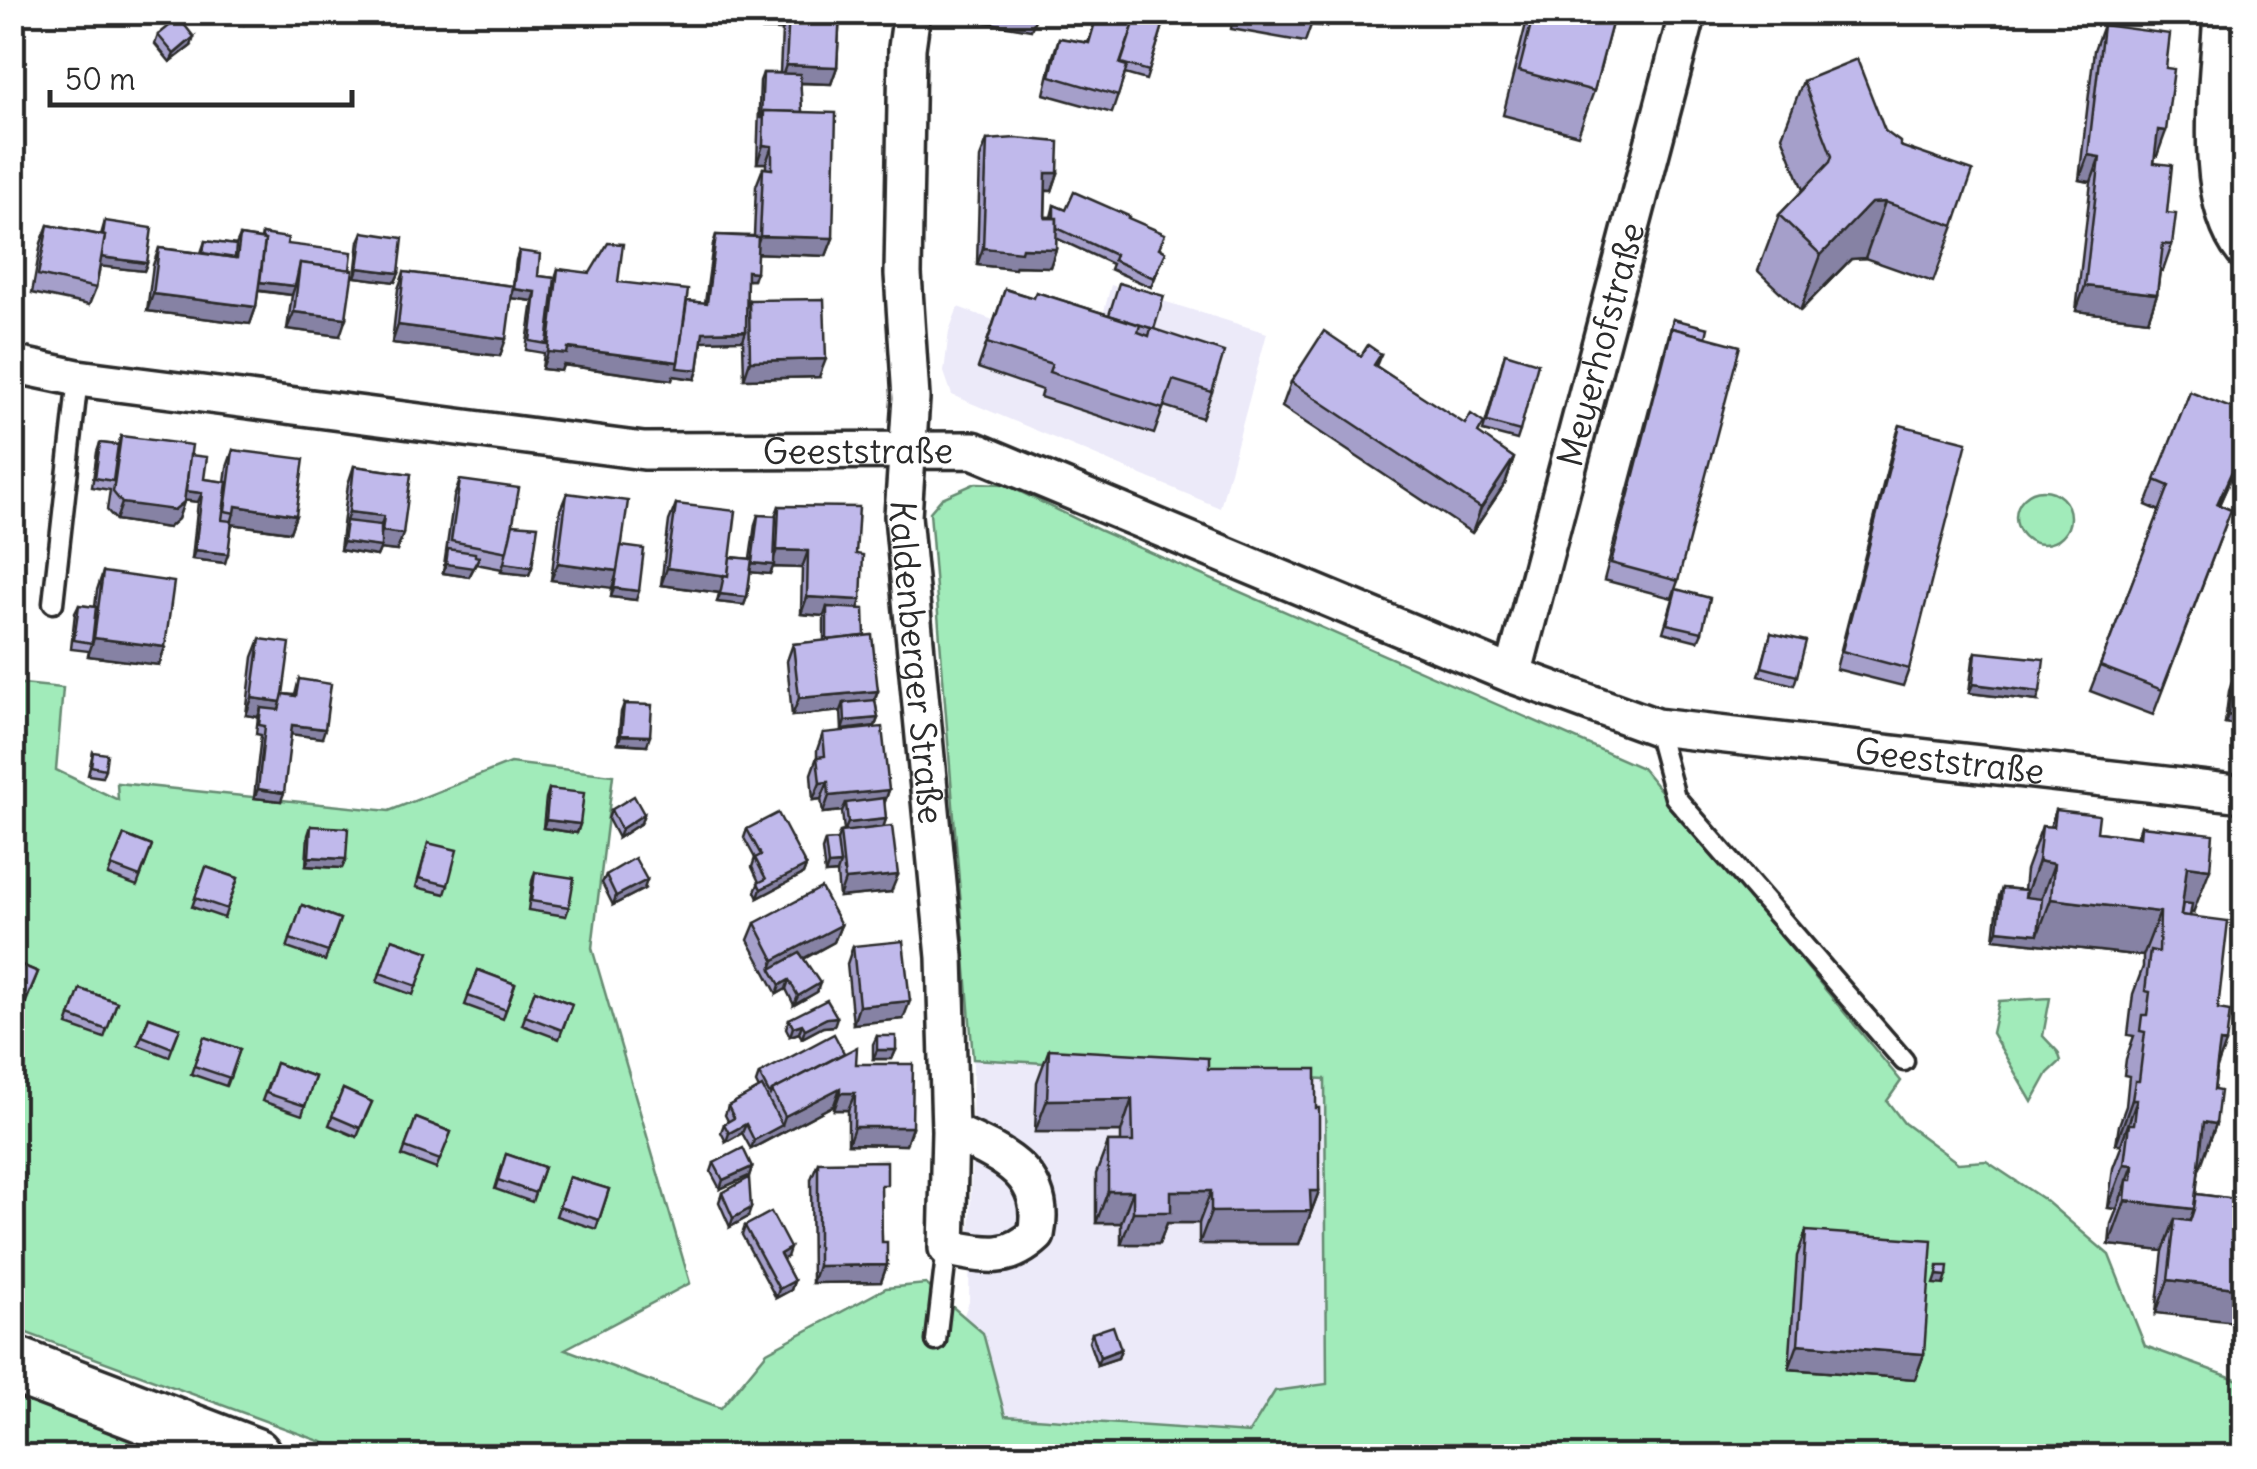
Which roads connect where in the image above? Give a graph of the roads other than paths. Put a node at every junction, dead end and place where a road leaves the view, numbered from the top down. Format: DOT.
graph roads {
  1 [pos="912,12"];
  2 [pos="1688,12"];
  3 [pos="2222,12"];
  4 [pos="2244,251"];
  5 [pos="12,364"];
  6 [pos="78,378"];
  7 [pos="908,451"];
  8 [pos="52,603"];
  9 [pos="1513,674"];
  10 [pos="1656,726"];
  11 [pos="2244,794"];
  12 [pos="1904,1061"];
  13 [pos="950,1131"];
  14 [pos="947,1248"];
  15 [pos="936,1341"];
  16 [pos="12,1364"];
  17 [pos="252,1456"];
  1 -- 7 [label="street, Kaldenberger Straße"];
  2 -- 9 [label="street, Meyerhofstraße"];
  3 -- 4 [label="street"];
  5 -- 6 [label="street, Geeststraße"];
  6 -- 7 [label="street, Geeststraße"];
  6 -- 8 [label="lane"];
  7 -- 9 [label="street, Geeststraße"];
  7 -- 13 [label="street, Kaldenberger Straße"];
  9 -- 10 [label="street, Geeststraße"];
  10 -- 11 [label="street, Geeststraße"];
  10 -- 12 [label="lane"];
  13 -- 14 [label="street, Kaldenberger Straße"];
  13 -- 14 [label="street"];
  14 -- 15 [label="lane"];
  16 -- 17 [label="highway"];
}
